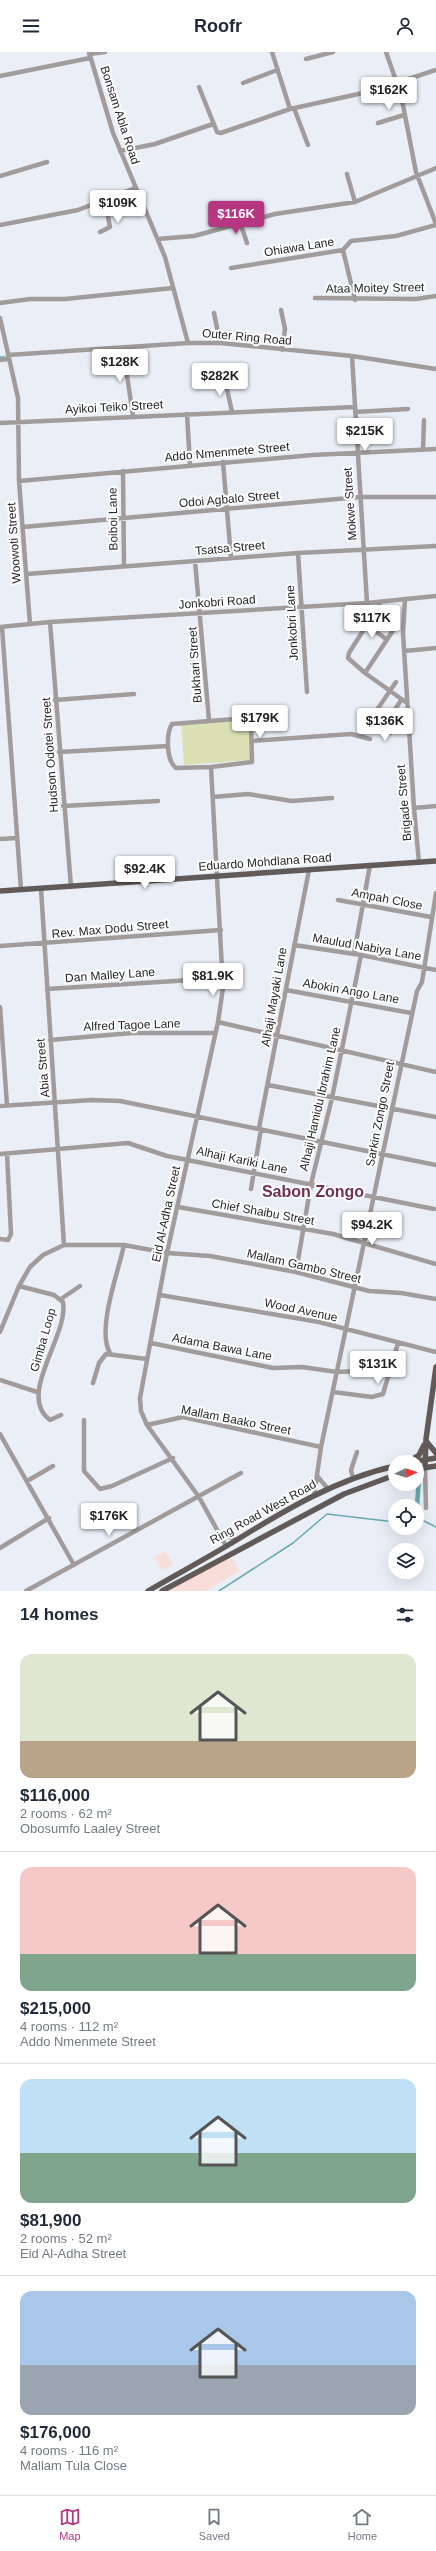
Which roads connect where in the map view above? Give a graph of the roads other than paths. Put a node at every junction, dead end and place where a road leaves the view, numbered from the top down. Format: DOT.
graph roads {
  1 [pos="105,52"];
  2 [pos="272,52"];
  3 [pos="333,52"];
  4 [pos="386,52"];
  5 [pos="90,55"];
  6 [pos="306,59"];
  7 [pos="277,70"];
  8 [pos="436,70"];
  9 [pos="0,76"];
  10 [pos="243,83"];
  11 [pos="397,83"];
  12 [pos="199,87"];
  13 [pos="292,109"];
  14 [pos="404,116"];
  15 [pos="378,123"];
  16 [pos="213,124"];
  17 [pos="308,145"];
  18 [pos="120,151"];
  19 [pos="47,162"];
  20 [pos="436,168"];
  21 [pos="347,174"];
  22 [pos="0,176"];
  23 [pos="417,176"];
  24 [pos="135,188"];
  25 [pos="105,200"];
  26 [pos="355,202"];
  27 [pos="240,222"];
  28 [pos="0,225"];
  29 [pos="436,225"];
  30 [pos="100,232"];
  31 [pos="158,239"];
  32 [pos="247,243"];
  33 [pos="343,250"];
  34 [pos="232,268"];
  35 [pos="173,288"];
  36 [pos="436,296"];
  37 [pos="315,298"];
  38 [pos="355,300"];
  39 [pos="0,303"];
  40 [pos="281,310"];
  41 [pos="214,313"];
  42 [pos="0,318"];
  43 [pos="188,343"];
  44 [pos="220,343"];
  45 [pos="123,348"];
  46 [pos="282,350"];
  47 [pos="352,356"];
  48 [pos="8,357"];
  49 [pos="0,360"];
  50 [pos="436,369"];
  51 [pos="225,380"];
  52 [pos="355,409"];
  53 [pos="408,409"];
  54 [pos="232,412"];
  55 [pos="187,414"];
  56 [pos="133,416"];
  57 [pos="424,420"];
  58 [pos="18,422"];
  59 [pos="0,423"];
  60 [pos="436,449"];
  61 [pos="423,450"];
  62 [pos="357,455"];
  63 [pos="223,462"];
  64 [pos="190,465"];
  65 [pos="123,471"];
  66 [pos="19,481"];
  67 [pos="360,497"];
  68 [pos="436,497"];
  69 [pos="227,509"];
  70 [pos="123,519"];
  71 [pos="23,527"];
  72 [pos="436,546"];
  73 [pos="363,549"];
  74 [pos="298,553"];
  75 [pos="231,558"];
  76 [pos="195,561"];
  77 [pos="124,566"];
  78 [pos="27,574"];
  79 [pos="436,596"];
  80 [pos="404,599"];
  81 [pos="380,602"];
  82 [pos="367,603"];
  83 [pos="301,607"];
  84 [pos="201,614"];
  85 [pos="50,622"];
  86 [pos="30,624"];
  87 [pos="367,625"];
  88 [pos="1,627"];
  89 [pos="394,629"];
  90 [pos="386,639"];
  91 [pos="436,648"];
  92 [pos="404,651"];
  93 [pos="2,673"];
  94 [pos="365,673"];
  95 [pos="396,682"];
  96 [pos="390,689"];
  97 [pos="307,692"];
  98 [pos="134,694"];
  99 [pos="402,698"];
  100 [pos="55,700"];
  101 [pos="407,703"];
  102 [pos="209,720"];
  103 [pos="408,725"];
  104 [pos="381,730"];
  105 [pos="370,740"];
  106 [pos="252,741"];
  107 [pos="168,746"];
  108 [pos="59,752"];
  109 [pos="211,768"];
  110 [pos="213,797"];
  111 [pos="332,798"];
  112 [pos="158,801"];
  113 [pos="63,806"];
  114 [pos="436,806"];
  115 [pos="414,808"];
  116 [pos="17,838"];
  117 [pos="0,839"];
  118 [pos="436,861"];
  119 [pos="419,863"];
  120 [pos="370,865"];
  121 [pos="309,870"];
  122 [pos="218,876"];
  123 [pos="71,887"];
  124 [pos="41,889"];
  125 [pos="21,890"];
  126 [pos="0,891"];
  127 [pos="436,893"];
  128 [pos="338,900"];
  129 [pos="364,905"];
  130 [pos="431,917"];
  131 [pos="221,930"];
  132 [pos="44,944"];
  133 [pos="294,945"];
  134 [pos="0,946"];
  135 [pos="354,954"];
  136 [pos="361,954"];
  137 [pos="423,967"];
  138 [pos="436,970"];
  139 [pos="223,978"];
  140 [pos="47,989"];
  141 [pos="286,990"];
  142 [pos="352,1001"];
  143 [pos="0,1007"];
  144 [pos="411,1013"];
  145 [pos="218,1022"];
  146 [pos="215,1033"];
  147 [pos="278,1035"];
  148 [pos="50,1040"];
  149 [pos="341,1050"];
  150 [pos="400,1063"];
  151 [pos="436,1072"];
  152 [pos="268,1085"];
  153 [pos="332,1098"];
  154 [pos="56,1102"];
  155 [pos="7,1105"];
  156 [pos="0,1106"];
  157 [pos="392,1110"];
  158 [pos="198,1116"];
  159 [pos="436,1117"];
  160 [pos="260,1129"];
  161 [pos="321,1142"];
  162 [pos="57,1150"];
  163 [pos="383,1153"];
  164 [pos="0,1154"];
  165 [pos="7,1154"];
  166 [pos="187,1159"];
  167 [pos="436,1165"];
  168 [pos="253,1173"];
  169 [pos="311,1184"];
  170 [pos="251,1189"];
  171 [pos="374,1198"];
  172 [pos="178,1207"];
  173 [pos="434,1210"];
  174 [pos="305,1229"];
  175 [pos="0,1239"];
  176 [pos="364,1242"];
  177 [pos="124,1244"];
  178 [pos="64,1245"];
  179 [pos="167,1253"];
  180 [pos="436,1264"];
  181 [pos="296,1272"];
  182 [pos="19,1286"];
  183 [pos="80,1286"];
  184 [pos="355,1287"];
  185 [pos="160,1295"];
  186 [pos="61,1299"];
  187 [pos="436,1299"];
  188 [pos="346,1330"];
  189 [pos="0,1332"];
  190 [pos="151,1343"];
  191 [pos="398,1343"];
  192 [pos="436,1352"];
  193 [pos="110,1353"];
  194 [pos="147,1359"];
  195 [pos="337,1372"];
  196 [pos="358,1372"];
  197 [pos="436,1372"];
  198 [pos="0,1380"];
  199 [pos="93,1383"];
  200 [pos="37,1392"];
  201 [pos="333,1392"];
  202 [pos="61,1415"];
  203 [pos="84,1420"];
  204 [pos="147,1425"];
  205 [pos="0,1434"];
  206 [pos="426,1439"];
  207 [pos="322,1447"];
  208 [pos="357,1452"];
  209 [pos="436,1453"];
  210 [pos="418,1455"];
  211 [pos="173,1458"];
  212 [pos="436,1458"];
  213 [pos="425,1460"];
  214 [pos="53,1466"];
  215 [pos="436,1466"];
  216 [pos="388,1468"];
  217 [pos="425,1468"];
  218 [pos="241,1473"];
  219 [pos="388,1475"];
  220 [pos="318,1477"];
  221 [pos="353,1478"];
  222 [pos="388,1478"];
  223 [pos="28,1480"];
  224 [pos="384,1480"];
  225 [pos="328,1489"];
  226 [pos="314,1496"];
  227 [pos="199,1497"];
  228 [pos="426,1508"];
  229 [pos="49,1518"];
  230 [pos="221,1534"];
  231 [pos="237,1540"];
  232 [pos="226,1546"];
  233 [pos="0,1548"];
  234 [pos="74,1565"];
  235 [pos="26,1591"];
  236 [pos="148,1591"];
  237 [pos="162,1591"];
  1 -- 5 [label="street"];
  2 -- 7 [label="street"];
  3 -- 6 [label="street"];
  4 -- 11 [label="street"];
  5 -- 9 [label="street"];
  5 -- 18 [label="street, Bonsam Abla Road"];
  7 -- 10 [label="street"];
  7 -- 13 [label="street"];
  8 -- 11 [label="street"];
  11 -- 13 [label="street"];
  11 -- 14 [label="street"];
  12 -- 16 [label="street"];
  13 -- 16 [label="street"];
  13 -- 17 [label="street"];
  14 -- 15 [label="street"];
  14 -- 23 [label="street"];
  16 -- 18 [label="street"];
  18 -- 24 [label="street, Bonsam Abla Road"];
  19 -- 22 [label="street"];
  20 -- 23 [label="street"];
  21 -- 26 [label="street"];
  23 -- 26 [label="street"];
  23 -- 29 [label="street"];
  24 -- 25 [label="street"];
  24 -- 31 [label="street, Bonsam Abla Road"];
  25 -- 28 [label="street"];
  25 -- 30 [label="street"];
  26 -- 27 [label="street"];
  27 -- 31 [label="street"];
  27 -- 32 [label="street"];
  29 -- 33 [label="street, Ohiawa Lane"];
  31 -- 35 [label="street, Bonsam Abla Road"];
  33 -- 34 [label="street, Ohiawa Lane"];
  33 -- 38 [label="street"];
  35 -- 39 [label="street"];
  35 -- 43 [label="street, Bonsam Abla Road"];
  36 -- 38 [label="street, Ataa Moitey Street"];
  37 -- 38 [label="street, Ataa Moitey Street"];
  40 -- 46 [label="street"];
  41 -- 44 [label="street"];
  42 -- 48 [label="street, Woowoti Street"];
  43 -- 44 [label="street, Outer Ring Road"];
  43 -- 45 [label="street, Outer Ring Road"];
  44 -- 46 [label="street, Outer Ring Road"];
  45 -- 48 [label="street, Outer Ring Road"];
  45 -- 56 [label="street"];
  46 -- 47 [label="street, Outer Ring Road"];
  47 -- 50 [label="street, Outer Ring Road"];
  47 -- 52 [label="street, Mokwe Street"];
  48 -- 49 [label="street, Outer Ring Road"];
  48 -- 58 [label="street, Woowoti Street"];
  51 -- 54 [label="street"];
  52 -- 53 [label="street, Ayikoi Teiko Street"];
  52 -- 54 [label="street, Ayikoi Teiko Street"];
  52 -- 62 [label="street, Mokwe Street"];
  54 -- 55 [label="street, Ayikoi Teiko Street"];
  55 -- 56 [label="street, Ayikoi Teiko Street"];
  55 -- 64 [label="street"];
  56 -- 58 [label="street, Ayikoi Teiko Street"];
  57 -- 61 [label="street"];
  58 -- 59 [label="street, Ayikoi Teiko Street"];
  58 -- 66 [label="street, Woowoti Street"];
  60 -- 61 [label="street, Addo Nmenmete Street"];
  61 -- 62 [label="street, Addo Nmenmete Street"];
  62 -- 63 [label="street, Addo Nmenmete Street"];
  62 -- 67 [label="street, Mokwe Street"];
  63 -- 64 [label="street, Addo Nmenmete Street"];
  63 -- 69 [label="street"];
  64 -- 65 [label="street, Addo Nmenmete Street"];
  65 -- 66 [label="street, Addo Nmenmete Street"];
  65 -- 70 [label="street, Boiboi Lane"];
  66 -- 71 [label="street, Woowoti Street"];
  67 -- 68 [label="street, Odoi Agbalo Street"];
  67 -- 69 [label="street, Odoi Agbalo Street"];
  67 -- 73 [label="street, Mokwe Street"];
  69 -- 70 [label="street, Odoi Agbalo Street"];
  69 -- 75 [label="street"];
  70 -- 71 [label="street, Odoi Agbalo Street"];
  70 -- 77 [label="street, Boiboi Lane"];
  71 -- 78 [label="street, Woowoti Street"];
  72 -- 73 [label="street, Tsatsa Street"];
  73 -- 74 [label="street, Tsatsa Street"];
  73 -- 82 [label="street, Mokwe Street"];
  74 -- 75 [label="street, Tsatsa Street"];
  74 -- 83 [label="street, Jonkobri Lane"];
  75 -- 76 [label="street, Tsatsa Street"];
  76 -- 77 [label="street, Tsatsa Street"];
  76 -- 84 [label="street, Bukhari Street"];
  77 -- 78 [label="street, Tsatsa Street"];
  78 -- 86 [label="street, Woowoti Street"];
  79 -- 80 [label="street, Jonkobri Road"];
  80 -- 81 [label="street, Jonkobri Road"];
  80 -- 92 [label="street, Brigade Street"];
  81 -- 82 [label="street, Jonkobri Road"];
  81 -- 87 [label="street"];
  82 -- 83 [label="street, Jonkobri Road"];
  83 -- 84 [label="street, Jonkobri Road"];
  83 -- 97 [label="street, Jonkobri Lane"];
  84 -- 85 [label="street, Jonkobri Road"];
  84 -- 102 [label="street, Bukhari Street"];
  85 -- 86 [label="street, Jonkobri Road"];
  85 -- 100 [label="street, Hudson Odotei Street"];
  86 -- 88 [label="street, Jonkobri Road"];
  87 -- 90 [label="street"];
  87 -- 94 [label="street"];
  88 -- 93 [label="street"];
  89 -- 90 [label="street"];
  90 -- 94 [label="street"];
  91 -- 92 [label="street"];
  92 -- 101 [label="street, Brigade Street"];
  93 -- 116 [label="street"];
  94 -- 96 [label="street"];
  95 -- 96 [label="street"];
  96 -- 99 [label="street"];
  96 -- 104 [label="street"];
  98 -- 100 [label="street"];
  99 -- 101 [label="street"];
  99 -- 104 [label="street"];
  100 -- 108 [label="street, Hudson Odotei Street"];
  101 -- 103 [label="street, Brigade Street"];
  102 -- 106 [label="street"];
  102 -- 107 [label="street"];
  103 -- 104 [label="street"];
  103 -- 115 [label="street, Brigade Street"];
  105 -- 106 [label="street"];
  106 -- 109 [label="street"];
  107 -- 108 [label="street"];
  107 -- 109 [label="street"];
  108 -- 113 [label="street, Hudson Odotei Street"];
  109 -- 110 [label="street"];
  110 -- 111 [label="street"];
  110 -- 122 [label="street"];
  112 -- 113 [label="street"];
  113 -- 123 [label="street, Hudson Odotei Street"];
  114 -- 115 [label="street"];
  115 -- 119 [label="street, Brigade Street"];
  116 -- 117 [label="street"];
  116 -- 125 [label="street"];
  118 -- 119 [label="main road, Eduardo Mohdlana Road"];
  119 -- 120 [label="main road, Eduardo Mohdlana Road"];
  120 -- 121 [label="main road, Eduardo Mohdlana Road"];
  120 -- 129 [label="street"];
  121 -- 122 [label="main road, Eduardo Mohdlana Road"];
  121 -- 133 [label="street, Alhaji Mayaki Lane"];
  122 -- 123 [label="main road, Eduardo Mohdlana Road"];
  122 -- 131 [label="street, Eid Al-Adha Street"];
  123 -- 124 [label="main road, Eduardo Mohdlana Road"];
  124 -- 125 [label="main road, Eduardo Mohdlana Road"];
  124 -- 132 [label="street, Abia Street"];
  125 -- 126 [label="main road, Eduardo Mohdlana Road"];
  127 -- 130 [label="street, Sarkin Zongo Street"];
  128 -- 129 [label="street, Ampah Close"];
  129 -- 130 [label="street, Ampah Close"];
  129 -- 135 [label="street"];
  130 -- 137 [label="street, Sarkin Zongo Street"];
  131 -- 132 [label="street, Rev. Max Dodu Street"];
  131 -- 139 [label="street, Eid Al-Adha Street"];
  132 -- 134 [label="street, Rev. Max Dodu Street"];
  132 -- 140 [label="street, Abia Street"];
  133 -- 135 [label="street, Maulud Nabiya Lane"];
  133 -- 141 [label="street, Alhaji Mayaki Lane"];
  135 -- 136 [label="street, Maulud Nabiya Lane"];
  136 -- 137 [label="street, Maulud Nabiya Lane"];
  136 -- 142 [label="street, Alhaji Hamidu Ibrahim Lane"];
  137 -- 138 [label="street, Maulud Nabiya Lane"];
  137 -- 144 [label="street, Sarkin Zongo Street"];
  139 -- 140 [label="street, Dan Malley Lane"];
  139 -- 145 [label="street, Eid Al-Adha Street"];
  140 -- 148 [label="street, Abia Street"];
  141 -- 142 [label="street, Abokin Ango Lane"];
  141 -- 147 [label="street, Alhaji Mayaki Lane"];
  142 -- 144 [label="street, Abokin Ango Lane"];
  142 -- 149 [label="street, Alhaji Hamidu Ibrahim Lane"];
  143 -- 155 [label="street"];
  144 -- 150 [label="street, Sarkin Zongo Street"];
  145 -- 146 [label="street, Eid Al-Adha Street"];
  145 -- 147 [label="street"];
  146 -- 148 [label="street, Alfred Tagoe Lane"];
  146 -- 158 [label="street, Eid Al-Adha Street"];
  147 -- 149 [label="street"];
  147 -- 152 [label="street, Alhaji Mayaki Lane"];
  148 -- 154 [label="street, Abia Street"];
  149 -- 150 [label="street"];
  149 -- 153 [label="street, Alhaji Hamidu Ibrahim Lane"];
  150 -- 151 [label="street"];
  150 -- 157 [label="street, Sarkin Zongo Street"];
  152 -- 153 [label="street"];
  152 -- 160 [label="street, Alhaji Mayaki Lane"];
  153 -- 157 [label="street"];
  153 -- 161 [label="street, Alhaji Hamidu Ibrahim Lane"];
  154 -- 155 [label="street"];
  154 -- 158 [label="street"];
  154 -- 162 [label="street, Abia Street"];
  155 -- 156 [label="street"];
  157 -- 159 [label="street"];
  157 -- 163 [label="street, Sarkin Zongo Street"];
  158 -- 160 [label="street"];
  158 -- 166 [label="street, Eid Al-Adha Street"];
  160 -- 161 [label="street"];
  160 -- 168 [label="street, Alhaji Mayaki Lane"];
  161 -- 163 [label="street"];
  161 -- 169 [label="street, Alhaji Hamidu Ibrahim Lane"];
  162 -- 165 [label="street, Alhaji Kariki Lane"];
  162 -- 166 [label="street, Alhaji Kariki Lane"];
  162 -- 178 [label="street, Abia Street"];
  163 -- 167 [label="street"];
  163 -- 171 [label="street, Sarkin Zongo Street"];
  164 -- 165 [label="street, Alhaji Kariki Lane"];
  165 -- 175 [label="street"];
  166 -- 168 [label="street, Alhaji Kariki Lane"];
  166 -- 172 [label="street, Eid Al-Adha Street"];
  168 -- 169 [label="street, Alhaji Kariki Lane"];
  168 -- 170 [label="street, Alhaji Mayaki Lane"];
  169 -- 171 [label="street, Alhaji Kariki Lane"];
  169 -- 174 [label="street, Alhaji Hamidu Ibrahim Lane"];
  171 -- 173 [label="street, Alhaji Kariki Lane"];
  171 -- 176 [label="street, Sarkin Zongo Street"];
  172 -- 174 [label="street, Chief Shaibu Street"];
  172 -- 179 [label="street, Eid Al-Adha Street"];
  174 -- 176 [label="street, Chief Shaibu Street"];
  174 -- 181 [label="street, Alhaji Hamidu Ibrahim Lane"];
  176 -- 180 [label="street, Chief Shaibu Street"];
  176 -- 184 [label="street, Sarkin Zongo Street"];
  177 -- 178 [label="street, Mallam Gambo Street"];
  177 -- 179 [label="street, Mallam Gambo Street"];
  177 -- 193 [label="street"];
  178 -- 182 [label="street"];
  179 -- 181 [label="street, Mallam Gambo Street"];
  179 -- 185 [label="street, Eid Al-Adha Street"];
  181 -- 184 [label="street, Mallam Gambo Street"];
  182 -- 186 [label="street, Gimba Loop"];
  182 -- 189 [label="street"];
  183 -- 186 [label="street"];
  184 -- 187 [label="street, Mallam Gambo Street"];
  184 -- 188 [label="street, Sarkin Zongo Street"];
  185 -- 188 [label="street, Wood Avenue"];
  185 -- 190 [label="street, Eid Al-Adha Street"];
  186 -- 200 [label="street, Gimba Loop"];
  188 -- 191 [label="street, Wood Avenue"];
  188 -- 195 [label="street, Sarkin Zongo Street"];
  190 -- 194 [label="street, Eid Al-Adha Street"];
  190 -- 195 [label="street, Adama Bawa Lane"];
  191 -- 192 [label="street, Wood Avenue"];
  191 -- 201 [label="street"];
  193 -- 194 [label="street"];
  193 -- 199 [label="street"];
  194 -- 204 [label="street, Eid Al-Adha Street"];
  195 -- 196 [label="street, Adama Bawa Lane"];
  195 -- 201 [label="street, Sarkin Zongo Street"];
  197 -- 206 [label="main road"];
  198 -- 200 [label="street"];
  200 -- 202 [label="street"];
  201 -- 207 [label="street, Sarkin Zongo Street"];
  203 -- 211 [label="street"];
  204 -- 207 [label="street, Mallam Baako Street"];
  204 -- 211 [label="street, Eid Al-Adha Street"];
  205 -- 223 [label="street"];
  206 -- 209 [label="main road"];
  206 -- 210 [label="main road"];
  206 -- 213 [label="main road"];
  207 -- 220 [label="street, Sarkin Zongo Street"];
  208 -- 221 [label="street"];
  211 -- 227 [label="street, Eid Al-Adha Street"];
  212 -- 213 [label="main road"];
  213 -- 217 [label="main road"];
  214 -- 223 [label="street"];
  215 -- 217 [label="main road"];
  216 -- 221 [label="main road, Ring Road West Road"];
  217 -- 228 [label="street"];
  218 -- 227 [label="street"];
  219 -- 224 [label="main road"];
  220 -- 225 [label="street"];
  220 -- 226 [label="street, Sarkin Zongo Street"];
  221 -- 225 [label="main road, Ring Road West Road"];
  222 -- 224 [label="main road, Ring Road West Road"];
  223 -- 229 [label="street"];
  224 -- 237 [label="main road, Ring Road West Road"];
  225 -- 226 [label="main road, Ring Road West Road"];
  226 -- 231 [label="main road, Ring Road West Road"];
  227 -- 230 [label="street, Eid Al-Adha Street"];
  227 -- 234 [label="street"];
  229 -- 233 [label="street"];
  229 -- 234 [label="street"];
  230 -- 231 [label="street"];
  230 -- 232 [label="street, Eid Al-Adha Street"];
  231 -- 232 [label="main road, Ring Road West Road"];
  232 -- 236 [label="main road, Ring Road West Road"];
  234 -- 235 [label="street"];
}
